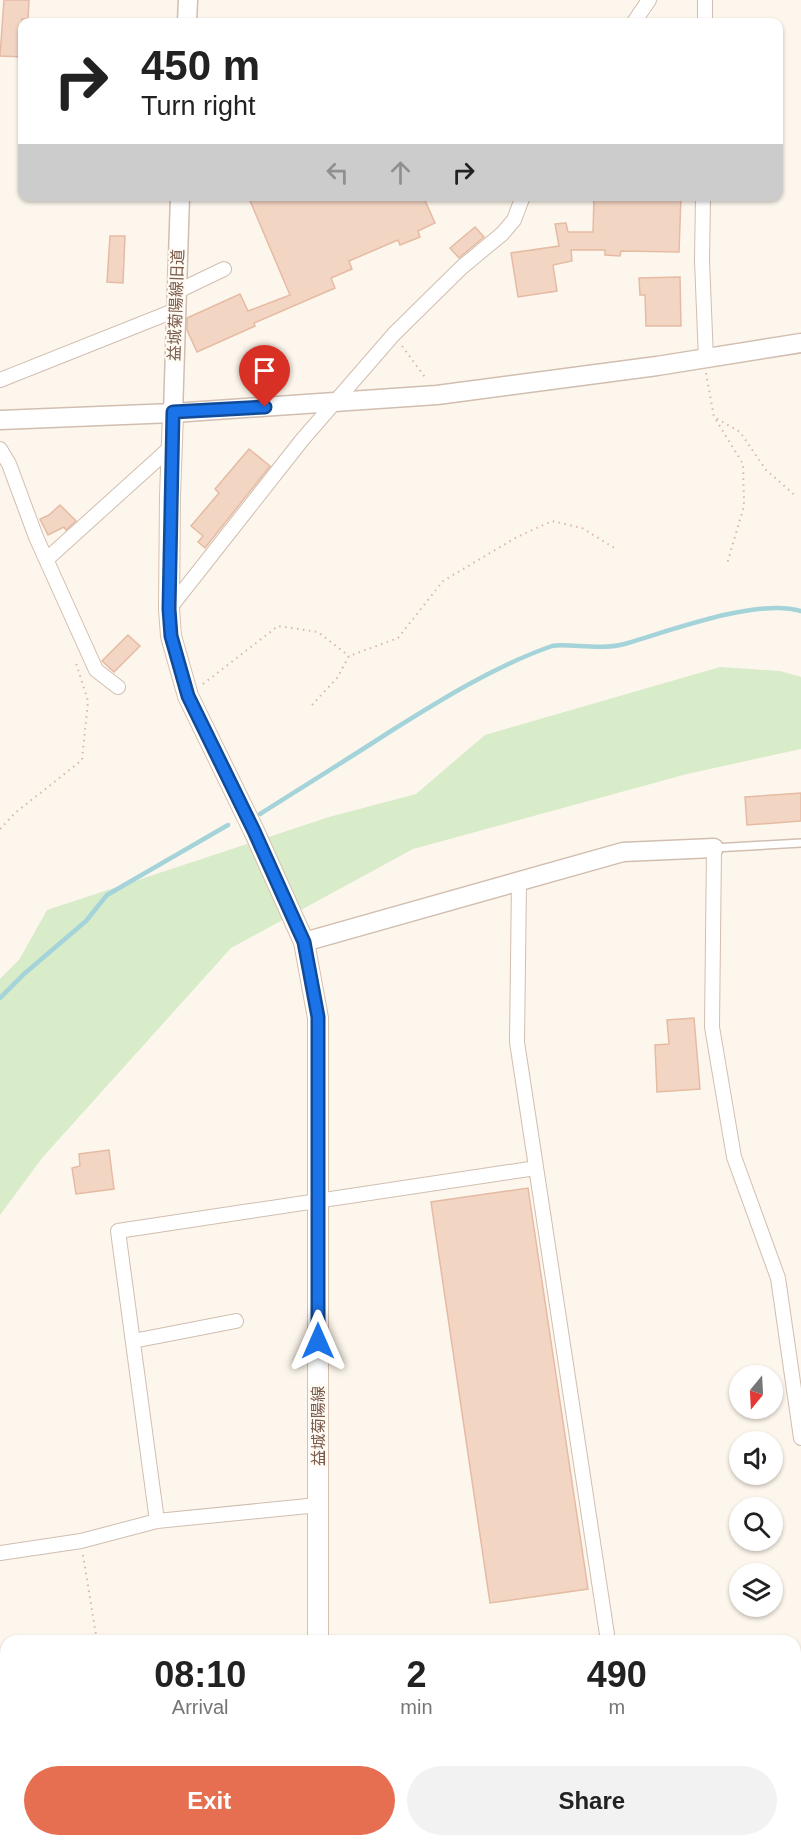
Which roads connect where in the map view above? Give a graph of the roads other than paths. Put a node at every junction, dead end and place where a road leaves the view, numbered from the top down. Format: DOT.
graph roads {
  1 [pos="188,0"];
  2 [pos="649,0"];
  3 [pos="705,0"];
  4 [pos="187,18"];
  5 [pos="637,18"];
  6 [pos="705,18"];
  7 [pos="180,201"];
  8 [pos="521,201"];
  9 [pos="703,201"];
  10 [pos="224,269"];
  11 [pos="176,301"];
  12 [pos="801,344"];
  13 [pos="706,358"];
  14 [pos="0,380"];
  15 [pos="334,403"];
  16 [pos="173,412"];
  17 [pos="0,420"];
  18 [pos="171,447"];
  19 [pos="0,449"];
  20 [pos="47,559"];
  21 [pos="169,609"];
  22 [pos="117,687"];
  23 [pos="801,843"];
  24 [pos="714,848"];
  25 [pos="519,882"];
  26 [pos="304,942"];
  27 [pos="536,1168"];
  28 [pos="318,1201"];
  29 [pos="236,1321"];
  30 [pos="133,1341"];
  31 [pos="801,1438"];
  32 [pos="318,1505"];
  33 [pos="157,1521"];
  34 [pos="0,1552"];
  35 [pos="318,1635"];
  36 [pos="607,1635"];
  1 -- 4 [label="street"];
  2 -- 5 [label="street"];
  3 -- 6 [label="street"];
  7 -- 11 [label="street, 益城菊陽線旧道"];
  8 -- 15 [label="street"];
  9 -- 13 [label="street"];
  10 -- 11 [label="street"];
  11 -- 14 [label="street"];
  11 -- 16 [label="street, 益城菊陽線旧道"];
  12 -- 13 [label="street"];
  13 -- 15 [label="street"];
  15 -- 16 [label="street"];
  15 -- 21 [label="street"];
  16 -- 17 [label="street"];
  16 -- 18 [label="main road, 益城菊陽線"];
  18 -- 20 [label="street"];
  18 -- 21 [label="main road, 益城菊陽線"];
  19 -- 20 [label="street"];
  20 -- 22 [label="street"];
  21 -- 26 [label="main road, 益城菊陽線"];
  23 -- 24 [label="lane"];
  24 -- 25 [label="street"];
  24 -- 31 [label="street"];
  25 -- 26 [label="street"];
  25 -- 27 [label="street"];
  26 -- 28 [label="main road, 益城菊陽線"];
  27 -- 28 [label="street"];
  27 -- 36 [label="street"];
  28 -- 30 [label="street"];
  28 -- 32 [label="main road, 益城菊陽線"];
  29 -- 30 [label="street"];
  30 -- 33 [label="street"];
  32 -- 33 [label="street"];
  32 -- 35 [label="main road, 益城菊陽線"];
  33 -- 34 [label="street"];
}
